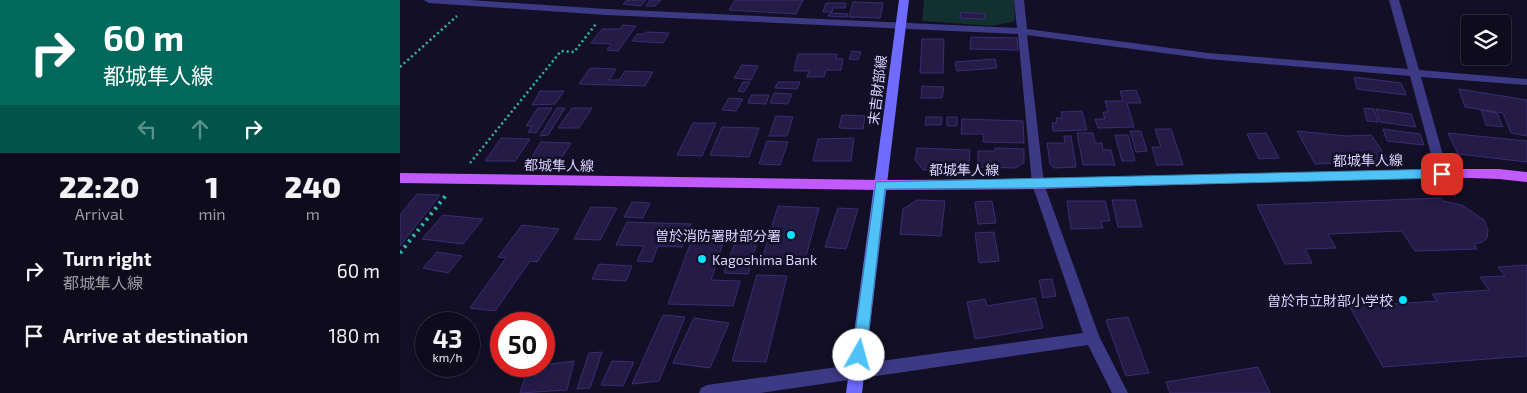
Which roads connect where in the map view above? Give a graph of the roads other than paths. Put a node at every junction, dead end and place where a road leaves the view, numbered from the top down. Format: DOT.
graph roads {
  1 [pos="428,0"];
  2 [pos="904,0"];
  3 [pos="1019,0"];
  4 [pos="1394,0"];
  5 [pos="548,4"];
  6 [pos="901,27"];
  7 [pos="1022,31"];
  8 [pos="1413,74"];
  9 [pos="1527,82"];
  10 [pos="1442,174"];
  11 [pos="1527,177"];
  12 [pos="400,178"];
  13 [pos="1038,184"];
  14 [pos="880,185"];
  15 [pos="1092,338"];
  16 [pos="857,373"];
  17 [pos="707,393"];
  18 [pos="854,393"];
  19 [pos="1120,393"];
  1 -- 5 [label="street"];
  2 -- 6 [label="main road, 末吉財部線"];
  3 -- 7 [label="street"];
  4 -- 8 [label="street"];
  5 -- 6 [label="street"];
  6 -- 7 [label="street"];
  6 -- 14 [label="main road, 末吉財部線"];
  7 -- 8 [label="street"];
  7 -- 13 [label="street"];
  8 -- 9 [label="street"];
  8 -- 10 [label="street"];
  10 -- 11 [label="main road, 都城隼人線"];
  10 -- 13 [label="main road, 都城隼人線"];
  12 -- 14 [label="main road, 都城隼人線"];
  13 -- 14 [label="main road, 都城隼人線"];
  13 -- 15 [label="street"];
  14 -- 16 [label="main road, 末吉財部線"];
  15 -- 16 [label="street"];
  15 -- 19 [label="street"];
  16 -- 17 [label="street"];
  16 -- 18 [label="main road, 末吉財部線"];
}
